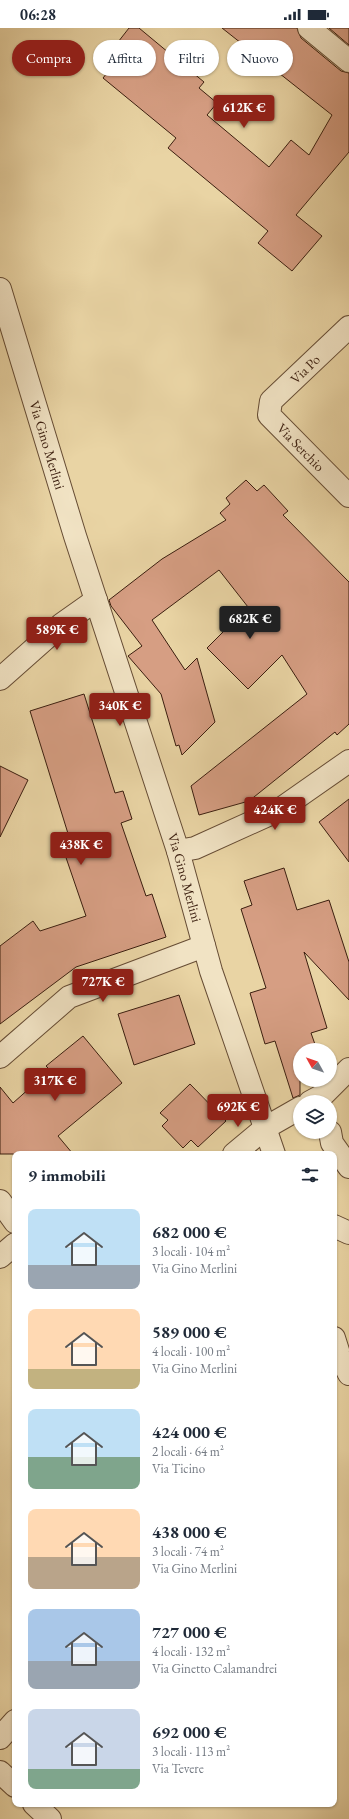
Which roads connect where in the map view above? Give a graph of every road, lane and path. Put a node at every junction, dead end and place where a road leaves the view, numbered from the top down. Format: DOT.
graph roads {
  1 [pos="309,28"];
  2 [pos="349,61"];
  3 [pos="0,289"];
  4 [pos="349,327"];
  5 [pos="269,415"];
  6 [pos="349,496"];
  7 [pos="96,600"];
  8 [pos="0,679"];
  9 [pos="349,761"];
  10 [pos="178,851"];
  11 [pos="204,946"];
  12 [pos="0,1057"];
  13 [pos="349,1069"];
  14 [pos="324,1095"];
  15 [pos="293,1112"];
  16 [pos="265,1128"];
  17 [pos="331,1139"];
  18 [pos="238,1151"];
  19 [pos="273,1151"];
  20 [pos="349,1167"];
  21 [pos="0,1201"];
  22 [pos="12,1218"];
  23 [pos="337,1227"];
  24 [pos="349,1232"];
  25 [pos="12,1246"];
  26 [pos="0,1256"];
  27 [pos="339,1349"];
  28 [pos="349,1374"];
  29 [pos="12,1724"];
  30 [pos="0,1738"];
  31 [pos="0,1772"];
  32 [pos="12,1783"];
  33 [pos="37,1807"];
  34 [pos="50,1819"];
  1 -- 2 [label="street"];
  3 -- 7 [label="street, Via Gino Merlini"];
  4 -- 5 [label="street, Via Po"];
  5 -- 6 [label="street, Via Serchio"];
  7 -- 8 [label="street"];
  7 -- 10 [label="street, Via Gino Merlini"];
  9 -- 10 [label="street"];
  10 -- 11 [label="street, Via Gino Merlini"];
  11 -- 12 [label="street"];
  11 -- 16 [label="street, Via Gino Merlini"];
  13 -- 14 [label="street"];
  15 -- 16 [label="street"];
  16 -- 18 [label="street"];
  16 -- 19 [label="street, Via Gino Merlini"];
  17 -- 20 [label="street"];
  21 -- 22 [label="street"];
  23 -- 24 [label="street"];
  25 -- 26 [label="street"];
  27 -- 28 [label="street"];
  29 -- 30 [label="street"];
  31 -- 32 [label="street"];
  33 -- 34 [label="street"];
}
